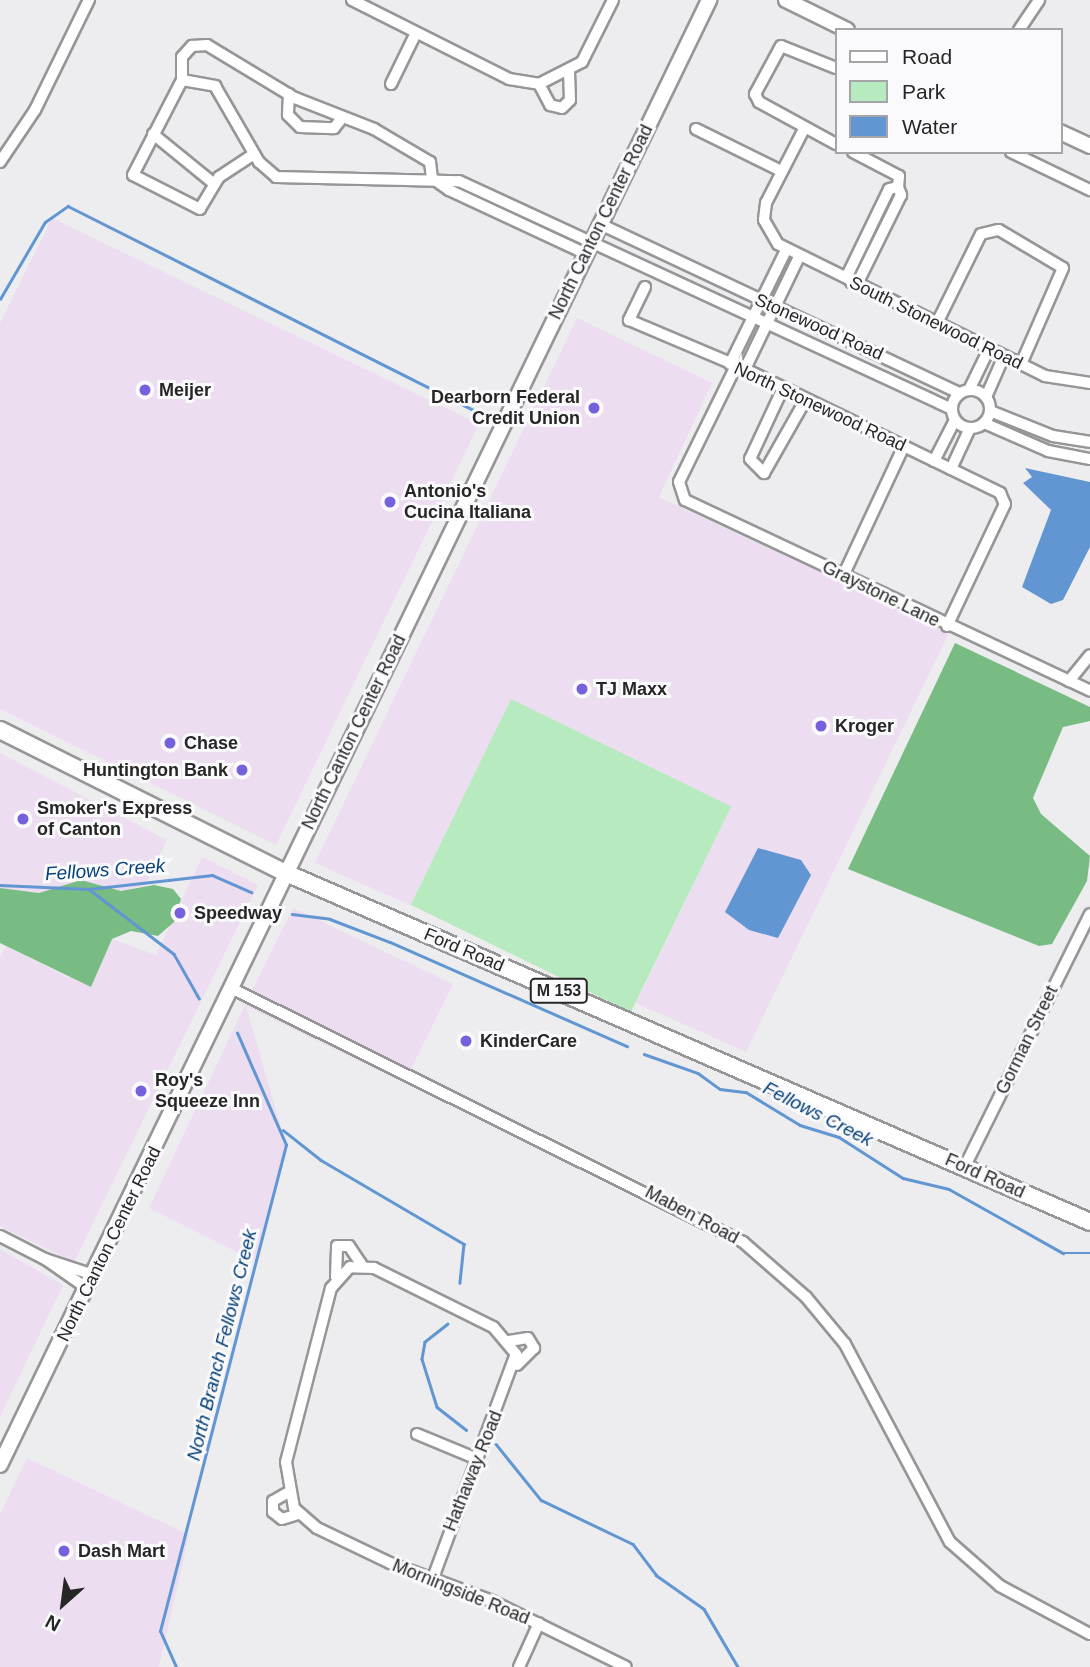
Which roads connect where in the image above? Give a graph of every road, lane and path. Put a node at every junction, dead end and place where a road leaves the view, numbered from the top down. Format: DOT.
graph roads {
  1 [pos="89,0"];
  2 [pos="352,0"];
  3 [pos="613,0"];
  4 [pos="709,0"];
  5 [pos="786,0"];
  6 [pos="1039,0"];
  7 [pos="843,28"];
  8 [pos="1019,28"];
  9 [pos="416,33"];
  10 [pos="834,67"];
  11 [pos="569,72"];
  12 [pos="182,79"];
  13 [pos="391,84"];
  14 [pos="539,84"];
  15 [pos="289,94"];
  16 [pos="342,118"];
  17 [pos="804,129"];
  18 [pos="696,130"];
  19 [pos="1062,133"];
  20 [pos="153,134"];
  21 [pos="834,143"];
  22 [pos="1090,146"];
  23 [pos="254,154"];
  24 [pos="856,154"];
  25 [pos="1015,154"];
  26 [pos="0,162"];
  27 [pos="781,171"];
  28 [pos="432,178"];
  29 [pos="213,183"];
  30 [pos="1090,190"];
  31 [pos="487,191"];
  32 [pos="481,205"];
  33 [pos="555,221"];
  34 [pos="600,224"];
  35 [pos="549,236"];
  36 [pos="589,247"];
  37 [pos="786,250"];
  38 [pos="799,257"];
  39 [pos="678,262"];
  40 [pos="671,278"];
  41 [pos="851,282"];
  42 [pos="645,287"];
  43 [pos="760,301"];
  44 [pos="775,308"];
  45 [pos="753,316"];
  46 [pos="767,323"];
  47 [pos="937,323"];
  48 [pos="989,349"];
  49 [pos="1004,356"];
  50 [pos="1021,364"];
  51 [pos="737,366"];
  52 [pos="1090,383"];
  53 [pos="783,388"];
  54 [pos="964,392"];
  55 [pos="986,397"];
  56 [pos="806,398"];
  57 [pos="952,409"];
  58 [pos="990,411"];
  59 [pos="955,420"];
  60 [pos="984,423"];
  61 [pos="971,428"];
  62 [pos="1090,442"];
  63 [pos="904,446"];
  64 [pos="1090,458"];
  65 [pos="934,461"];
  66 [pos="951,469"];
  67 [pos="843,576"];
  68 [pos="947,626"];
  69 [pos="1090,655"];
  70 [pos="1069,681"];
  71 [pos="1090,691"];
  72 [pos="0,730"];
  73 [pos="286,873"];
  74 [pos="1090,914"];
  75 [pos="233,989"];
  76 [pos="965,1166"];
  77 [pos="1090,1222"];
  78 [pos="0,1236"];
  79 [pos="337,1246"];
  80 [pos="45,1259"];
  81 [pos="362,1265"];
  82 [pos="94,1275"];
  83 [pos="336,1277"];
  84 [pos="88,1289"];
  85 [pos="509,1341"];
  86 [pos="517,1365"];
  87 [pos="417,1434"];
  88 [pos="475,1458"];
  89 [pos="0,1465"];
  90 [pos="286,1493"];
  91 [pos="298,1514"];
  92 [pos="433,1578"];
  93 [pos="539,1623"];
  94 [pos="1090,1634"];
  95 [pos="519,1667"];
  96 [pos="626,1667"];
  1 -- 26 [label="street"];
  2 -- 9 [label="street"];
  3 -- 11 [label="street"];
  4 -- 34 [label="main road, North Canton Center Road"];
  5 -- 7 [label="main road"];
  6 -- 8 [label="street"];
  9 -- 13 [label="street"];
  9 -- 14 [label="street"];
  10 -- 17 [label="street"];
  11 -- 14 [label="street"];
  11 -- 14 [label="street"];
  12 -- 15 [label="street"];
  12 -- 20 [label="street"];
  12 -- 23 [label="street"];
  15 -- 16 [label="street"];
  15 -- 16 [label="street"];
  16 -- 28 [label="street"];
  17 -- 21 [label="street"];
  17 -- 27 [label="street"];
  18 -- 27 [label="street"];
  19 -- 22 [label="main road"];
  20 -- 29 [label="street"];
  20 -- 29 [label="street"];
  23 -- 28 [label="street"];
  23 -- 29 [label="street"];
  24 -- 41 [label="street"];
  25 -- 30 [label="street"];
  27 -- 37 [label="street"];
  28 -- 31 [label="street"];
  28 -- 32 [label="street"];
  31 -- 32 [label="street"];
  31 -- 33 [label="street"];
  32 -- 35 [label="street"];
  33 -- 35 [label="street"];
  33 -- 36 [label="street"];
  34 -- 36 [label="main road, North Canton Center Road"];
  34 -- 39 [label="street, Stonewood Road"];
  35 -- 36 [label="street"];
  36 -- 40 [label="street, Stonewood Road"];
  36 -- 73 [label="main road, North Canton Center Road"];
  37 -- 38 [label="street, South Stonewood Road"];
  37 -- 43 [label="street"];
  38 -- 41 [label="street, South Stonewood Road"];
  38 -- 44 [label="street"];
  39 -- 40 [label="street"];
  39 -- 43 [label="street, Stonewood Road"];
  40 -- 45 [label="street, Stonewood Road"];
  41 -- 47 [label="street, South Stonewood Road"];
  42 -- 51 [label="street, North Stonewood Road"];
  43 -- 44 [label="street, Stonewood Road"];
  43 -- 45 [label="street"];
  44 -- 46 [label="street"];
  44 -- 54 [label="street, Stonewood Road"];
  45 -- 46 [label="street, Stonewood Road"];
  45 -- 51 [label="street"];
  46 -- 51 [label="street"];
  46 -- 57 [label="street, Stonewood Road"];
  47 -- 48 [label="street, South Stonewood Road"];
  47 -- 50 [label="street"];
  48 -- 49 [label="street, South Stonewood Road"];
  48 -- 54 [label="street"];
  49 -- 50 [label="street, South Stonewood Road"];
  49 -- 55 [label="street"];
  50 -- 52 [label="street, South Stonewood Road"];
  51 -- 53 [label="street, North Stonewood Road"];
  51 -- 67 [label="street, Graystone Lane"];
  53 -- 56 [label="street, North Stonewood Road"];
  53 -- 56 [label="street"];
  54 -- 55 [label="street"];
  54 -- 57 [label="street"];
  55 -- 58 [label="street"];
  56 -- 63 [label="street, North Stonewood Road"];
  57 -- 59 [label="street"];
  58 -- 60 [label="street"];
  58 -- 62 [label="street"];
  59 -- 61 [label="street"];
  59 -- 65 [label="street"];
  60 -- 61 [label="street"];
  60 -- 64 [label="street"];
  61 -- 66 [label="street"];
  63 -- 65 [label="street, North Stonewood Road"];
  63 -- 67 [label="street"];
  65 -- 66 [label="street, North Stonewood Road"];
  66 -- 68 [label="street, North Stonewood Road"];
  67 -- 68 [label="street, Graystone Lane"];
  68 -- 70 [label="street, Graystone Lane"];
  69 -- 70 [label="street"];
  70 -- 71 [label="street, Graystone Lane"];
  72 -- 73 [label="main road, Ford Road / M 153"];
  73 -- 75 [label="main road, North Canton Center Road"];
  73 -- 76 [label="main road, Ford Road / M 153"];
  74 -- 76 [label="street, Gorman Street"];
  75 -- 82 [label="main road, North Canton Center Road"];
  75 -- 94 [label="street, Maben Road"];
  76 -- 77 [label="main road, Ford Road / M 153"];
  78 -- 80 [label="street"];
  79 -- 81 [label="street, Hathaway Road"];
  79 -- 83 [label="street, Morningside Road"];
  80 -- 82 [label="street"];
  80 -- 84 [label="street"];
  81 -- 83 [label="street"];
  81 -- 85 [label="street, Hathaway Road"];
  82 -- 84 [label="main road, North Canton Center Road"];
  83 -- 90 [label="street, Morningside Road"];
  84 -- 89 [label="main road, North Canton Center Road"];
  85 -- 86 [label="street"];
  85 -- 86 [label="street, Hathaway Road"];
  86 -- 88 [label="street, Hathaway Road"];
  87 -- 88 [label="street"];
  88 -- 92 [label="street, Hathaway Road"];
  90 -- 91 [label="street"];
  90 -- 91 [label="street, Morningside Road"];
  91 -- 92 [label="street, Morningside Road"];
  92 -- 93 [label="street, Morningside Road"];
  93 -- 95 [label="street"];
  93 -- 96 [label="street, Morningside Road"];
}
